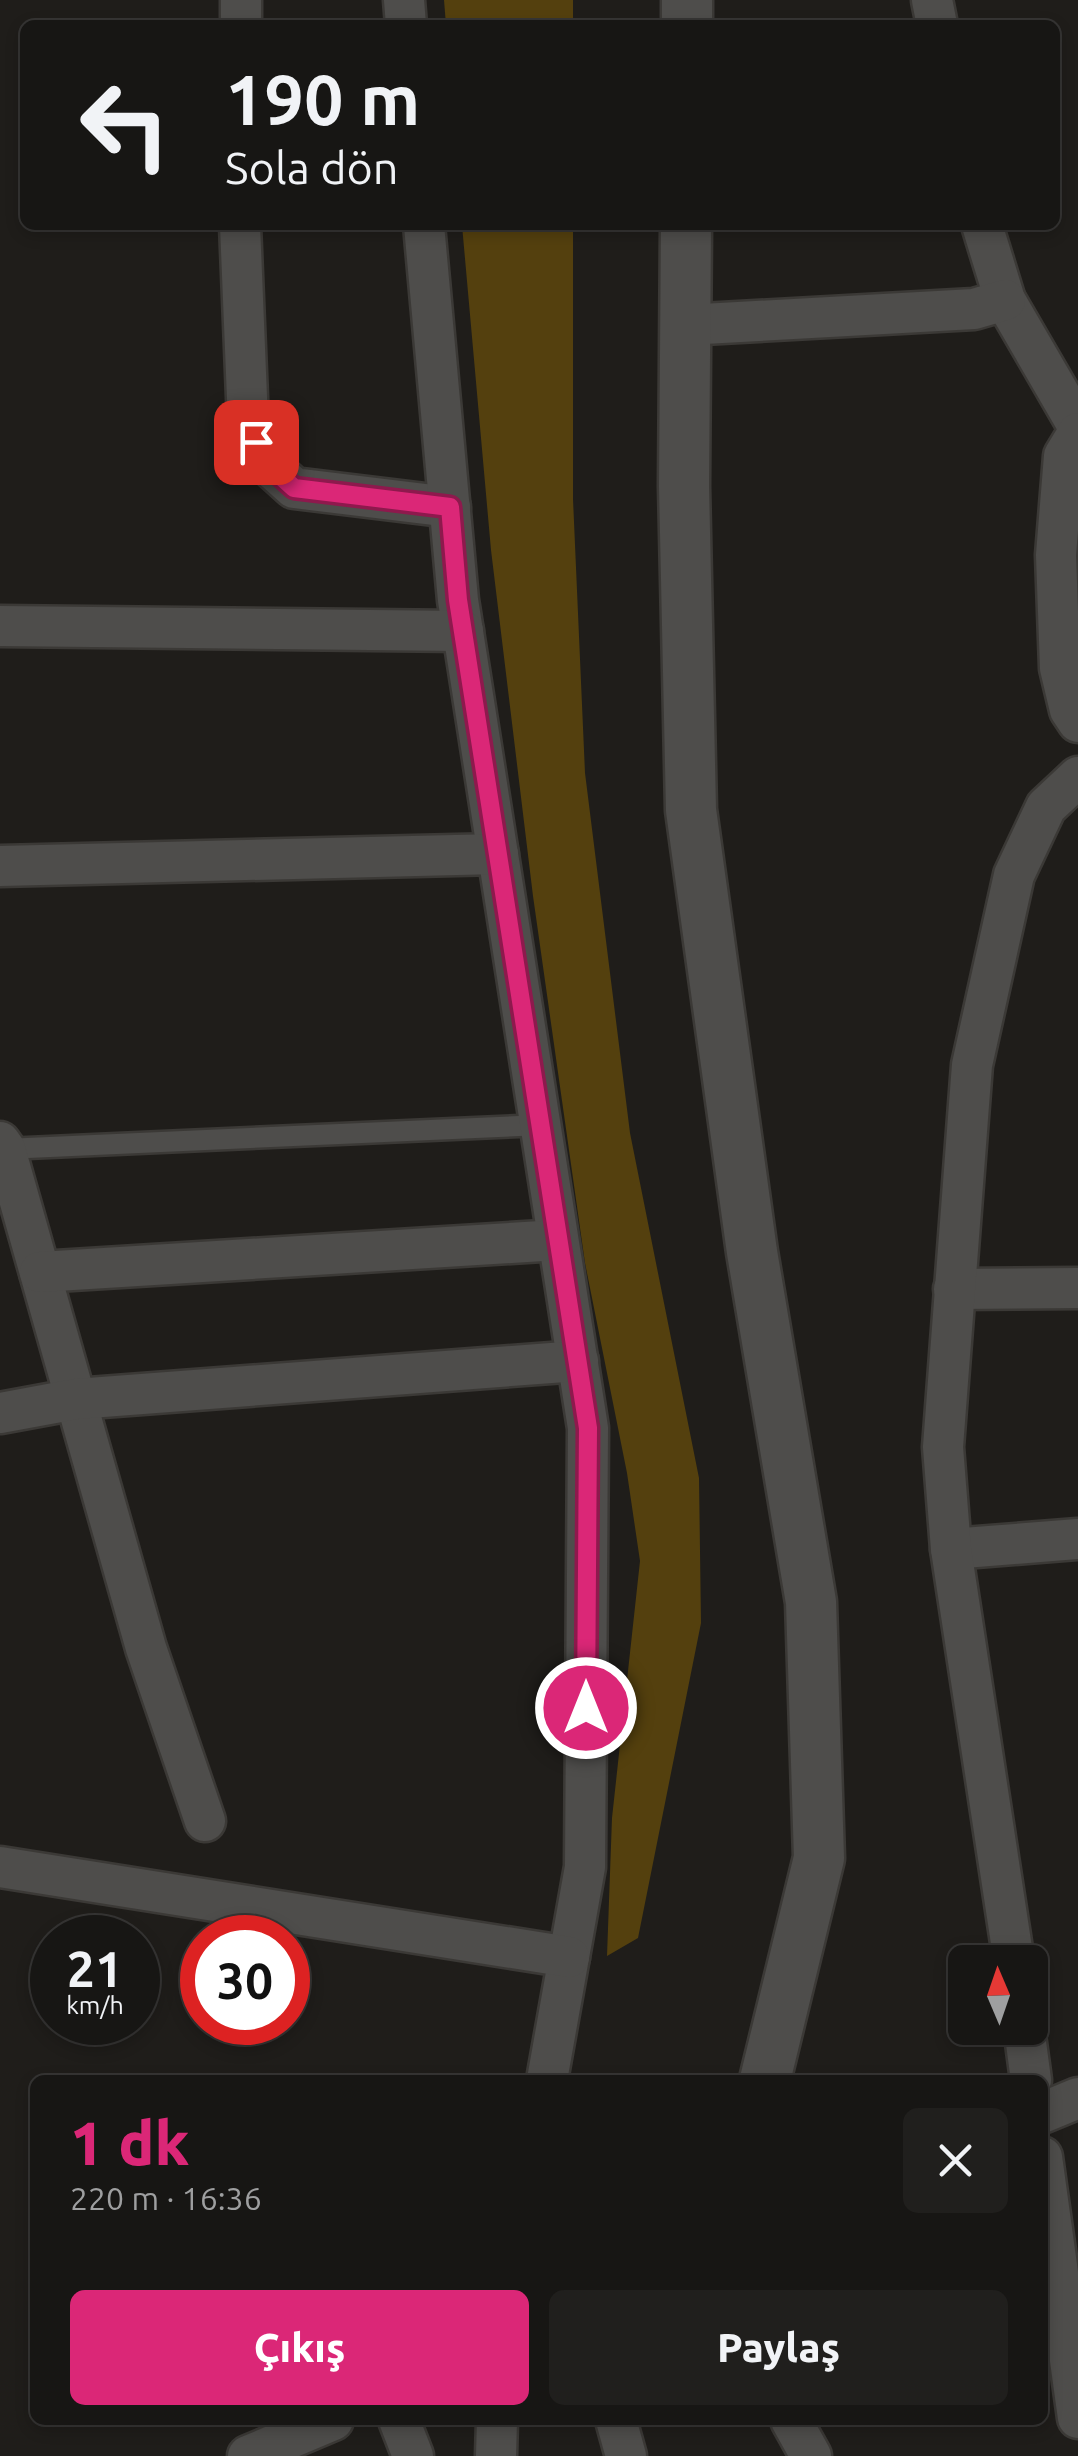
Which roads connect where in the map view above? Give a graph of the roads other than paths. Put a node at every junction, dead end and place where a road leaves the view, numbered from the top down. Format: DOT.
graph roads {
  1 [pos="240,230"];
  2 [pos="424,230"];
  3 [pos="686,230"];
  4 [pos="983,230"];
  5 [pos="1004,300"];
  6 [pos="685,325"];
  7 [pos="1078,430"];
  8 [pos="450,507"];
  9 [pos="0,626"];
  10 [pos="463,631"];
  11 [pos="1078,722"];
  12 [pos="1078,777"];
  13 [pos="498,854"];
  14 [pos="0,866"];
  15 [pos="540,1126"];
  16 [pos="3,1145"];
  17 [pos="558,1240"];
  18 [pos="40,1272"];
  19 [pos="1078,1288"];
  20 [pos="954,1289"];
  21 [pos="578,1361"];
  22 [pos="76,1399"];
  23 [pos="0,1413"];
  24 [pos="1078,1539"];
  25 [pos="952,1549"];
  26 [pos="205,1821"];
  27 [pos="0,1867"];
  28 [pos="1011,1945"];
  29 [pos="569,1957"];
  30 [pos="1027,2045"];
  31 [pos="548,2075"];
  32 [pos="766,2075"];
  33 [pos="1031,2075"];
  34 [pos="1078,2098"];
  35 [pos="1048,2110"];
  36 [pos="1048,2200"];
  37 [pos="1078,2418"];
  38 [pos="321,2425"];
  39 [pos="401,2425"];
  40 [pos="498,2425"];
  41 [pos="617,2425"];
  42 [pos="794,2425"];
  43 [pos="248,2456"];
  44 [pos="413,2456"];
  45 [pos="496,2456"];
  46 [pos="626,2456"];
  47 [pos="811,2456"];
  1 -- 8 [label="street"];
  2 -- 8 [label="street"];
  3 -- 6 [label="street"];
  4 -- 5 [label="street"];
  5 -- 6 [label="street"];
  5 -- 7 [label="street"];
  6 -- 32 [label="street"];
  7 -- 11 [label="street"];
  8 -- 10 [label="street"];
  9 -- 10 [label="street"];
  10 -- 13 [label="street"];
  12 -- 20 [label="street"];
  13 -- 14 [label="street"];
  13 -- 15 [label="street"];
  15 -- 16 [label="lane"];
  15 -- 17 [label="street"];
  16 -- 18 [label="street"];
  17 -- 18 [label="street"];
  17 -- 21 [label="street"];
  18 -- 22 [label="street"];
  19 -- 20 [label="street"];
  20 -- 25 [label="street"];
  21 -- 22 [label="street"];
  21 -- 29 [label="street"];
  22 -- 23 [label="street"];
  22 -- 26 [label="street"];
  24 -- 25 [label="street"];
  25 -- 28 [label="street"];
  27 -- 29 [label="street"];
  29 -- 31 [label="street"];
  30 -- 33 [label="street"];
  34 -- 35 [label="street"];
  36 -- 37 [label="street"];
  38 -- 43 [label="street"];
  39 -- 44 [label="street"];
  40 -- 45 [label="street"];
  41 -- 46 [label="street"];
  42 -- 47 [label="street"];
}
